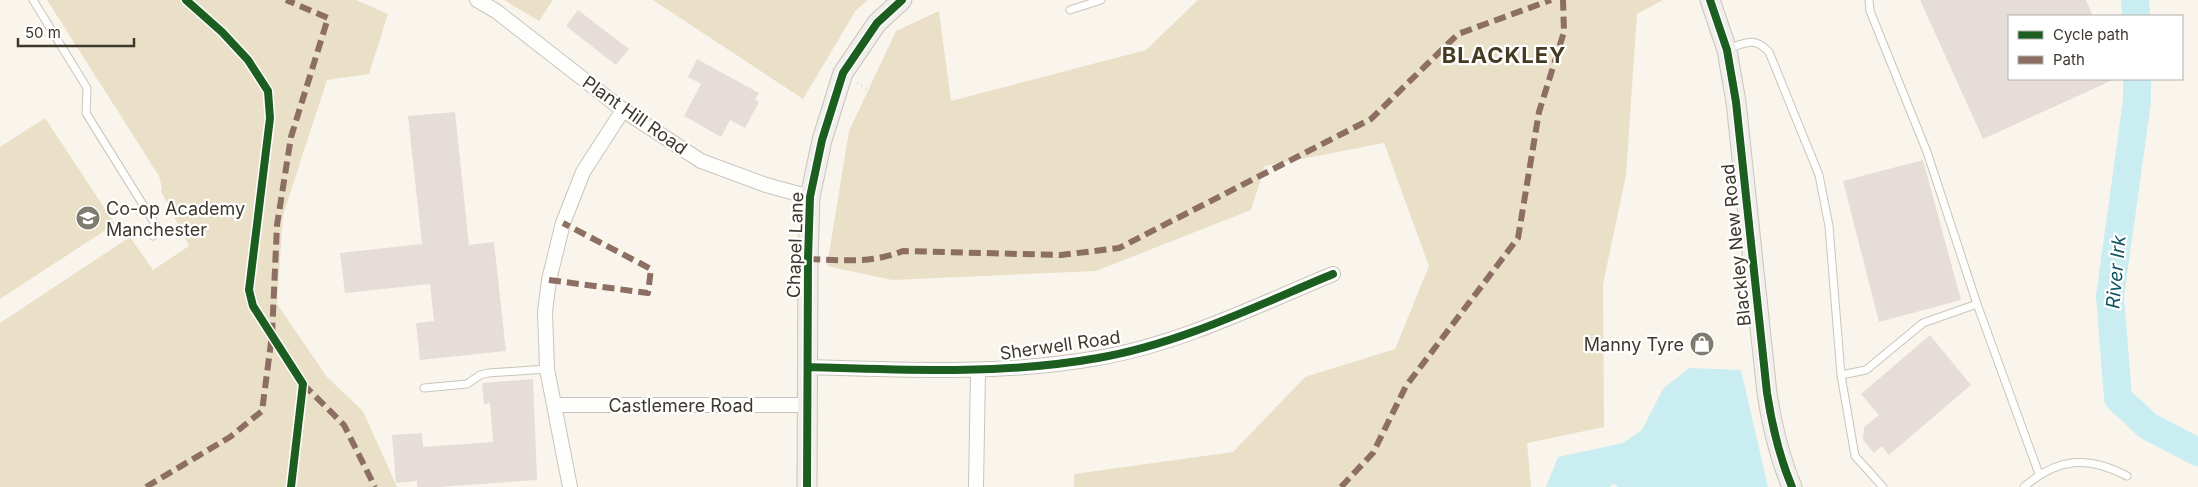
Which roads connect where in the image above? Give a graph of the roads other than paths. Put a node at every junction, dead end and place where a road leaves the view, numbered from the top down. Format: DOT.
graph roads {
  1 [pos="33,0"];
  2 [pos="477,0"];
  3 [pos="902,0"];
  4 [pos="1101,0"];
  5 [pos="1710,0"];
  6 [pos="1869,0"];
  7 [pos="1070,10"];
  8 [pos="1727,50"];
  9 [pos="623,110"];
  10 [pos="810,197"];
  11 [pos="153,236"];
  12 [pos="1333,274"];
  13 [pos="1977,304"];
  14 [pos="808,367"];
  15 [pos="547,369"];
  16 [pos="978,371"];
  17 [pos="1841,375"];
  18 [pos="424,388"];
  19 [pos="554,405"];
  20 [pos="808,405"];
  21 [pos="2038,474"];
  22 [pos="2127,476"];
  23 [pos="570,487"];
  24 [pos="808,487"];
  25 [pos="976,487"];
  26 [pos="1792,487"];
  27 [pos="1883,487"];
  28 [pos="2024,487"];
  1 -- 11 [label="lane"];
  2 -- 9 [label="street, Plant Hill Road"];
  3 -- 10 [label="street, Chapel Lane"];
  4 -- 7 [label="lane"];
  5 -- 8 [label="street, Blackley New Road"];
  6 -- 13 [label="lane"];
  8 -- 17 [label="lane"];
  8 -- 26 [label="street, Blackley New Road"];
  9 -- 10 [label="street, Plant Hill Road"];
  9 -- 15 [label="street"];
  10 -- 14 [label="street, Chapel Lane"];
  12 -- 16 [label="street, Sherwell Road"];
  13 -- 17 [label="lane"];
  13 -- 21 [label="lane"];
  14 -- 16 [label="street, Sherwell Road"];
  14 -- 20 [label="street, Chapel Lane"];
  15 -- 18 [label="lane"];
  15 -- 19 [label="street"];
  16 -- 25 [label="street"];
  17 -- 27 [label="lane"];
  19 -- 20 [label="street, Castlemere Road"];
  19 -- 23 [label="street"];
  20 -- 24 [label="street, Chapel Lane"];
  21 -- 22 [label="lane"];
  21 -- 28 [label="lane"];
}
